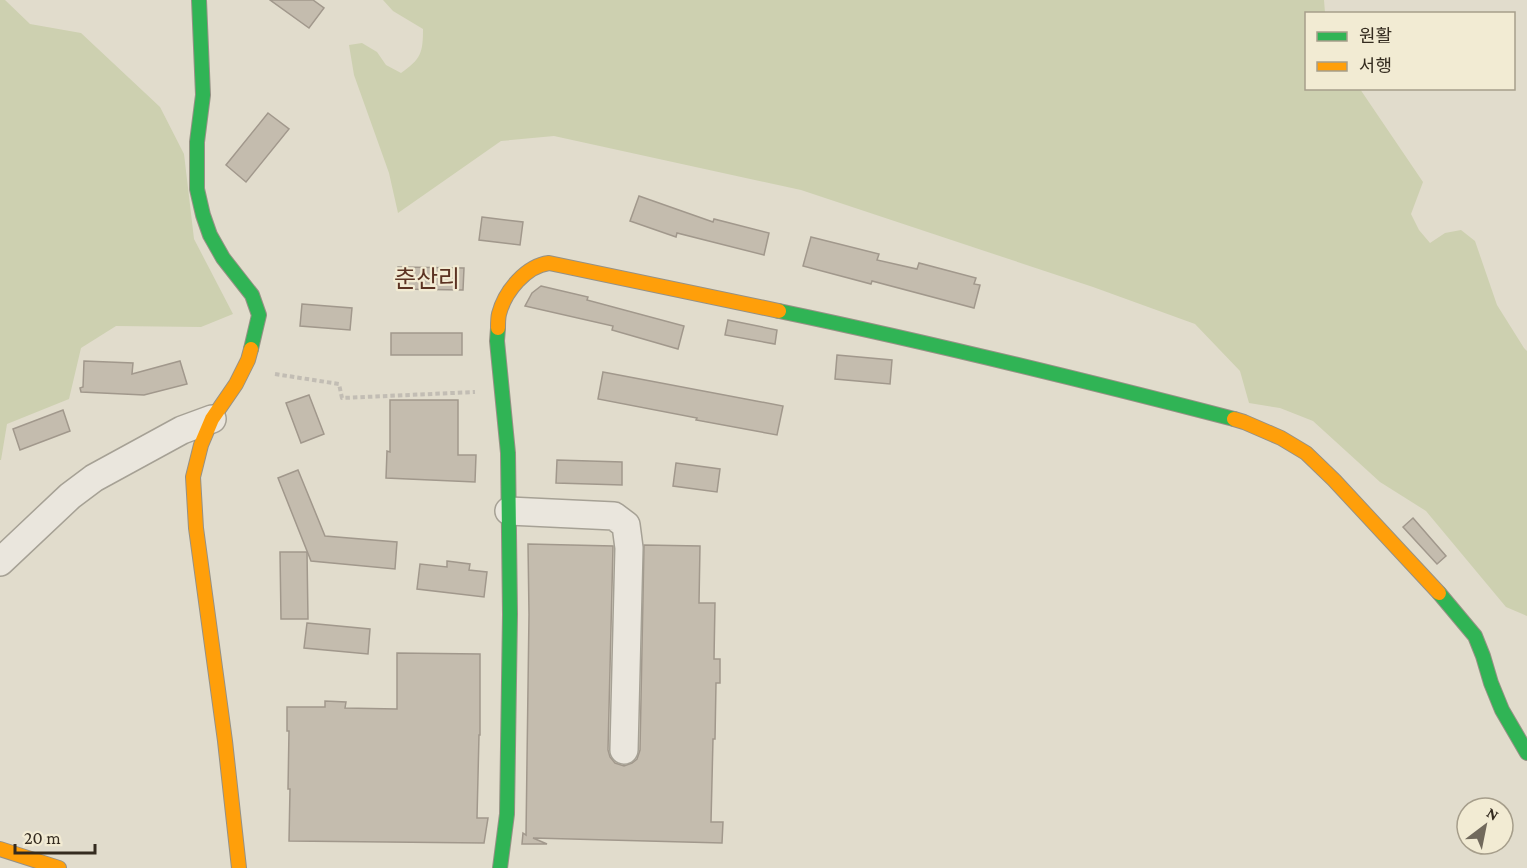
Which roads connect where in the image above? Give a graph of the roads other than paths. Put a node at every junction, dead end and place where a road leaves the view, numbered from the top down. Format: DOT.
graph roads {
  1 [pos="199,0"];
  2 [pos="212,419"];
  3 [pos="508,511"];
  4 [pos="0,562"];
  5 [pos="624,750"];
  6 [pos="1527,753"];
  7 [pos="0,849"];
  8 [pos="59,868"];
  9 [pos="239,868"];
  10 [pos="500,868"];
  1 -- 2 [label="street"];
  2 -- 4 [label="street"];
  2 -- 9 [label="street"];
  3 -- 5 [label="street"];
  3 -- 6 [label="street"];
  3 -- 10 [label="street"];
  7 -- 8 [label="street"];
}
